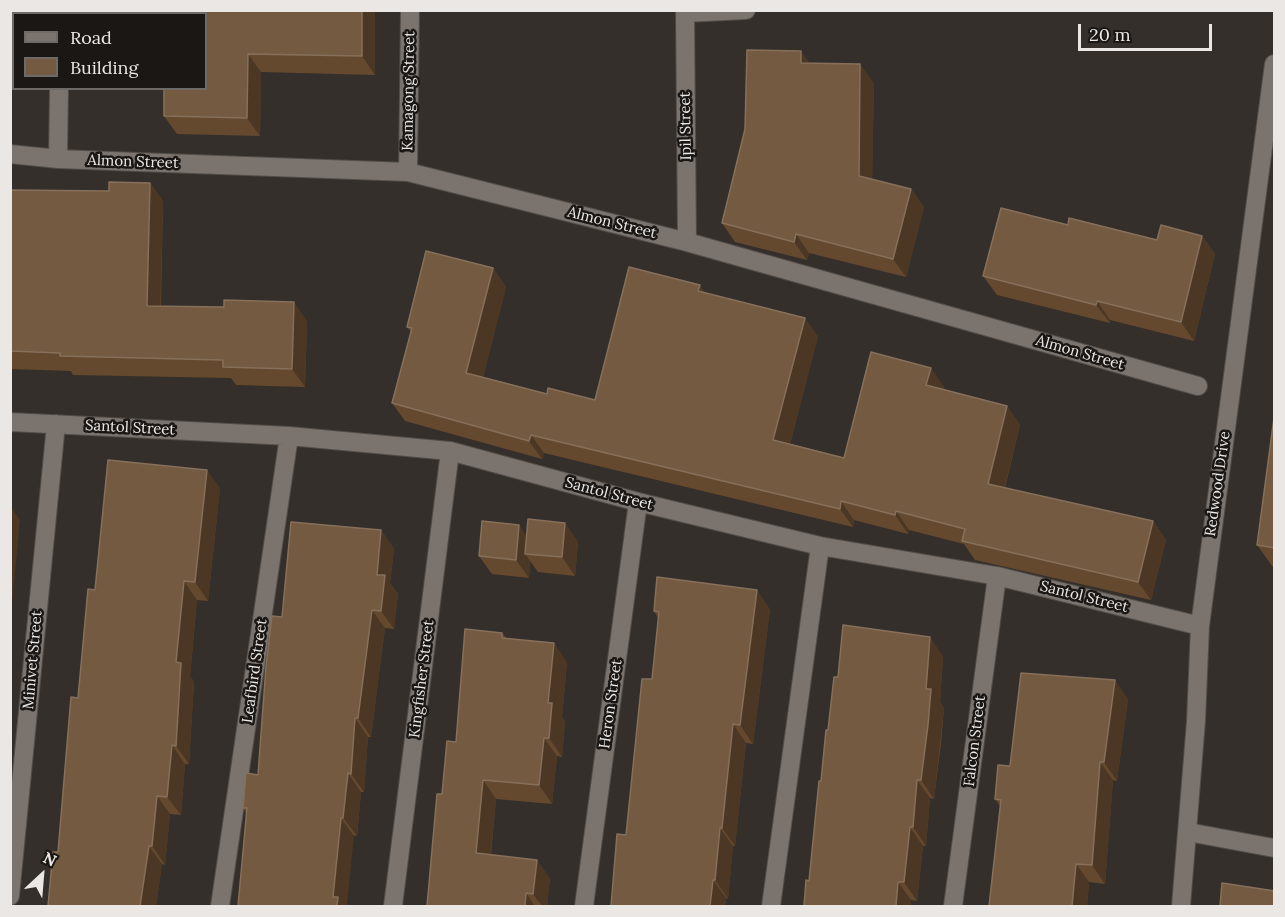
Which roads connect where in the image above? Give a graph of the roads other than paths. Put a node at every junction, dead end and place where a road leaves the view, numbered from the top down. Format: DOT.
graph roads {
  1 [pos="410,10"];
  2 [pos="746,10"];
  3 [pos="685,12"];
  4 [pos="1275,64"];
  5 [pos="59,90"];
  6 [pos="10,154"];
  7 [pos="58,159"];
  8 [pos="408,172"];
  9 [pos="687,242"];
  10 [pos="1198,386"];
  11 [pos="10,422"];
  12 [pos="56,424"];
  13 [pos="290,436"];
  14 [pos="450,451"];
  15 [pos="638,502"];
  16 [pos="820,546"];
  17 [pos="997,576"];
  18 [pos="1200,626"];
  19 [pos="1188,832"];
  20 [pos="1275,848"];
  21 [pos="10,896"];
  22 [pos="220,906"];
  23 [pos="393,906"];
  24 [pos="584,906"];
  25 [pos="771,906"];
  26 [pos="953,906"];
  27 [pos="1181,906"];
  1 -- 8 [label="street, Kamagong Street"];
  2 -- 3 [label="street"];
  3 -- 9 [label="street, Ipil Street"];
  4 -- 18 [label="street, Redwood Drive"];
  5 -- 7 [label="street"];
  6 -- 7 [label="street, Almon Street"];
  7 -- 8 [label="street, Almon Street"];
  8 -- 9 [label="street, Almon Street"];
  9 -- 10 [label="street, Almon Street"];
  11 -- 12 [label="street, Santol Street"];
  12 -- 13 [label="street, Santol Street"];
  12 -- 21 [label="street, Minivet Street"];
  13 -- 14 [label="street, Santol Street"];
  13 -- 22 [label="street, Leafbird Street"];
  14 -- 15 [label="street, Santol Street"];
  14 -- 23 [label="street, Kingfisher Street"];
  15 -- 16 [label="street, Santol Street"];
  15 -- 24 [label="street, Heron Street"];
  16 -- 17 [label="street, Santol Street"];
  16 -- 25 [label="street"];
  17 -- 18 [label="street, Santol Street"];
  17 -- 26 [label="street, Falcon Street"];
  18 -- 19 [label="street, Redwood Drive"];
  19 -- 20 [label="street"];
  19 -- 27 [label="street, Redwood Drive"];
}
